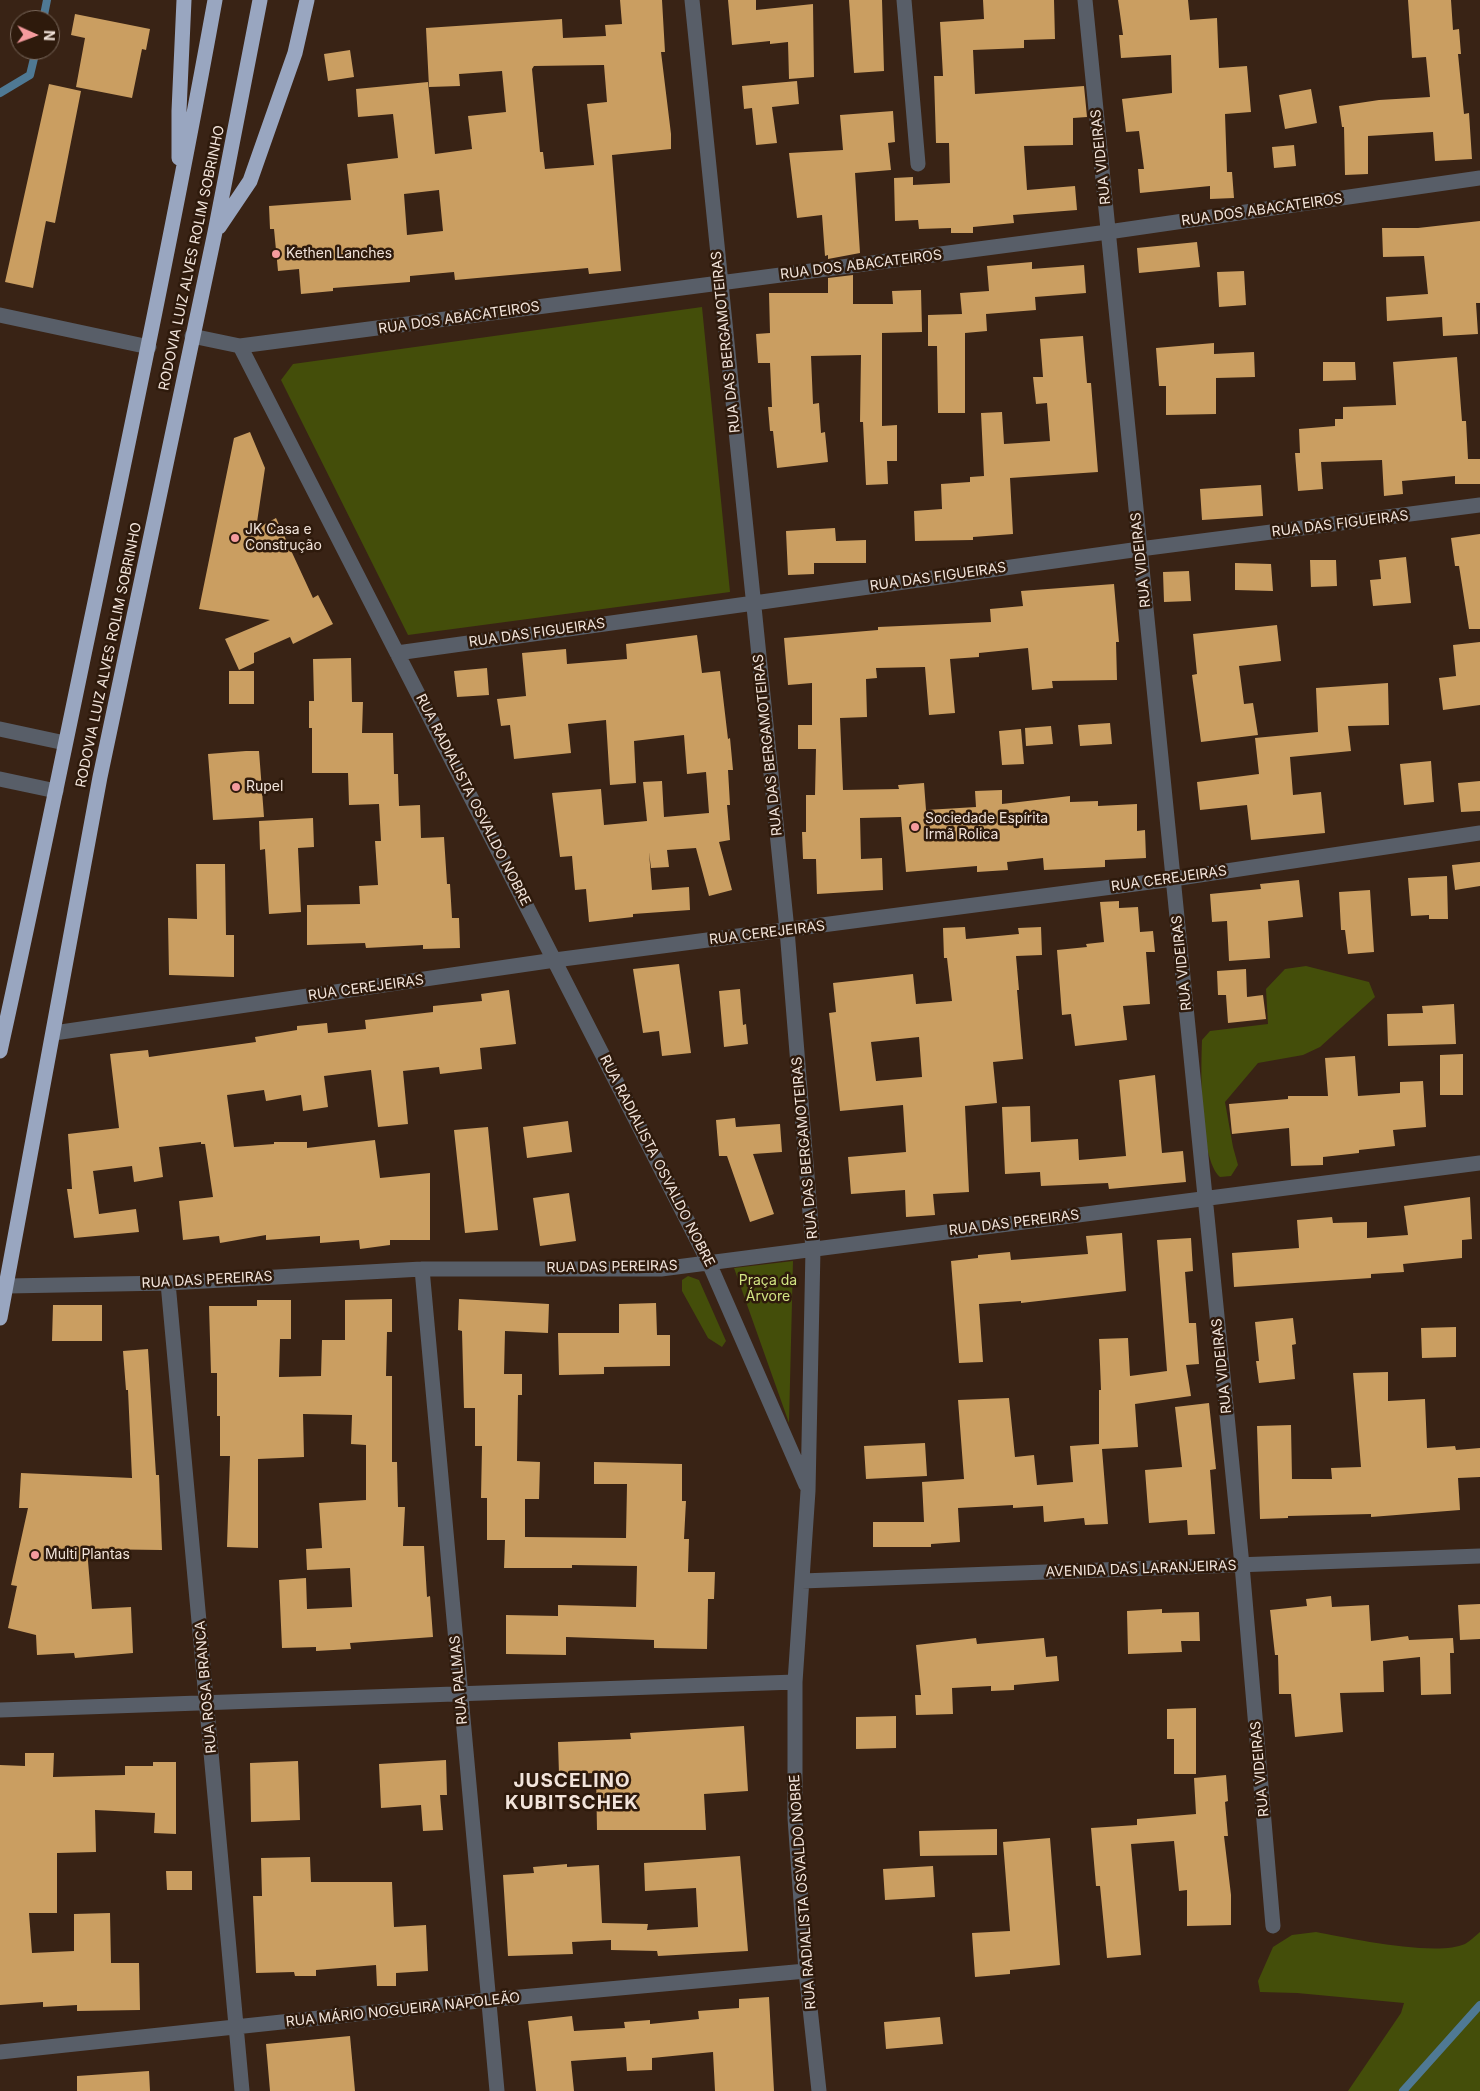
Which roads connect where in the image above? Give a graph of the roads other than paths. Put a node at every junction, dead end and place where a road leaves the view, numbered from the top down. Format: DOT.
graph roads {
  1 [pos="184,0"];
  2 [pos="215,0"];
  3 [pos="260,0"];
  4 [pos="307,0"];
  5 [pos="692,0"];
  6 [pos="904,0"];
  7 [pos="1085,0"];
  8 [pos="918,164"];
  9 [pos="1480,178"];
  10 [pos="180,195"];
  11 [pos="215,232"];
  12 [pos="1108,232"];
  13 [pos="720,283"];
  14 [pos="0,315"];
  15 [pos="192,336"];
  16 [pos="240,346"];
  17 [pos="149,347"];
  18 [pos="1480,505"];
  19 [pos="1140,549"];
  20 [pos="753,603"];
  21 [pos="397,652"];
  22 [pos="0,729"];
  23 [pos="65,743"];
  24 [pos="0,779"];
  25 [pos="56,791"];
  26 [pos="1480,833"];
  27 [pos="1173,879"];
  28 [pos="787,930"];
  29 [pos="555,960"];
  30 [pos="54,1033"];
  31 [pos="0,1051"];
  32 [pos="1480,1163"];
  33 [pos="1205,1198"];
  34 [pos="813,1249"];
  35 [pos="709,1262"];
  36 [pos="422,1269"];
  37 [pos="168,1283"];
  38 [pos="7,1286"];
  39 [pos="0,1318"];
  40 [pos="808,1492"];
  41 [pos="1480,1556"];
  42 [pos="1242,1565"];
  43 [pos="802,1581"];
  44 [pos="794,1682"];
  45 [pos="460,1694"];
  46 [pos="207,1702"];
  47 [pos="0,1710"];
  48 [pos="1273,1926"];
  49 [pos="806,1971"];
  50 [pos="488,2000"];
  51 [pos="236,2028"];
  52 [pos="0,2052"];
  53 [pos="242,2091"];
  54 [pos="497,2091"];
  55 [pos="819,2091"];
  1 -- 10 [label="highway"];
  2 -- 10 [label="highway, RODOVIA LUIZ ALVES ROLIM SOBRINHO"];
  3 -- 11 [label="highway, RODOVIA LUIZ ALVES ROLIM SOBRINHO"];
  4 -- 11 [label="highway"];
  5 -- 13 [label="street, RUA DAS BERGAMOTEIRAS"];
  6 -- 8 [label="street"];
  7 -- 12 [label="street, RUA VIDEIRAS"];
  9 -- 12 [label="street, RUA DOS ABACATEIROS"];
  10 -- 17 [label="highway, RODOVIA LUIZ ALVES ROLIM SOBRINHO"];
  11 -- 15 [label="highway, RODOVIA LUIZ ALVES ROLIM SOBRINHO"];
  12 -- 13 [label="street, RUA DOS ABACATEIROS"];
  12 -- 19 [label="street, RUA VIDEIRAS"];
  13 -- 16 [label="street, RUA DOS ABACATEIROS"];
  13 -- 20 [label="street, RUA DAS BERGAMOTEIRAS"];
  14 -- 17 [label="street"];
  15 -- 16 [label="street"];
  15 -- 30 [label="highway, RODOVIA LUIZ ALVES ROLIM SOBRINHO"];
  16 -- 21 [label="street, RUA RADIALISTA OSVALDO NOBRE"];
  17 -- 23 [label="highway, RODOVIA LUIZ ALVES ROLIM SOBRINHO"];
  18 -- 19 [label="street, RUA DAS FIGUEIRAS"];
  19 -- 20 [label="street, RUA DAS FIGUEIRAS"];
  19 -- 27 [label="street, RUA VIDEIRAS"];
  20 -- 21 [label="street, RUA DAS FIGUEIRAS"];
  20 -- 28 [label="street, RUA DAS BERGAMOTEIRAS"];
  21 -- 29 [label="street, RUA RADIALISTA OSVALDO NOBRE"];
  22 -- 23 [label="street"];
  23 -- 25 [label="highway, RODOVIA LUIZ ALVES ROLIM SOBRINHO"];
  24 -- 25 [label="street"];
  25 -- 31 [label="highway, RODOVIA LUIZ ALVES ROLIM SOBRINHO"];
  26 -- 27 [label="street, RUA CEREJEIRAS"];
  27 -- 28 [label="street, RUA CEREJEIRAS"];
  27 -- 33 [label="street, RUA VIDEIRAS"];
  28 -- 29 [label="street, RUA CEREJEIRAS"];
  28 -- 34 [label="street, RUA DAS BERGAMOTEIRAS"];
  29 -- 30 [label="street, RUA CEREJEIRAS"];
  29 -- 35 [label="street, RUA RADIALISTA OSVALDO NOBRE"];
  30 -- 38 [label="highway, RODOVIA LUIZ ALVES ROLIM SOBRINHO"];
  32 -- 33 [label="street, RUA DAS PEREIRAS"];
  33 -- 34 [label="street, RUA DAS PEREIRAS"];
  33 -- 42 [label="street, RUA VIDEIRAS"];
  34 -- 35 [label="street, RUA DAS PEREIRAS"];
  34 -- 40 [label="street, RUA DAS BERGAMOTEIRAS"];
  35 -- 36 [label="street, RUA DAS PEREIRAS"];
  35 -- 40 [label="street, RUA RADIALISTA OSVALDO NOBRE"];
  36 -- 37 [label="street, RUA DAS PEREIRAS"];
  36 -- 45 [label="street, RUA PALMAS"];
  37 -- 38 [label="street, RUA DAS PEREIRAS"];
  37 -- 46 [label="street, RUA ROSA BRANCA"];
  38 -- 39 [label="highway, RODOVIA LUIZ ALVES ROLIM SOBRINHO"];
  40 -- 43 [label="street, RUA RADIALISTA OSVALDO NOBRE"];
  41 -- 42 [label="street, AVENIDA DAS LARANJEIRAS"];
  42 -- 43 [label="street, AVENIDA DAS LARANJEIRAS"];
  42 -- 48 [label="street, RUA VIDEIRAS"];
  43 -- 44 [label="street, RUA RADIALISTA OSVALDO NOBRE"];
  44 -- 45 [label="street"];
  44 -- 49 [label="street, RUA RADIALISTA OSVALDO NOBRE"];
  45 -- 46 [label="street"];
  45 -- 50 [label="street, RUA PALMAS"];
  46 -- 47 [label="street"];
  46 -- 51 [label="street, RUA ROSA BRANCA"];
  49 -- 50 [label="street, RUA MÁRIO NOGUEIRA NAPOLEÃO"];
  49 -- 55 [label="street, RUA RADIALISTA OSVALDO NOBRE"];
  50 -- 51 [label="street, RUA MÁRIO NOGUEIRA NAPOLEÃO"];
  50 -- 54 [label="street, RUA PALMAS"];
  51 -- 52 [label="street, RUA MÁRIO NOGUEIRA NAPOLEÃO"];
  51 -- 53 [label="street, RUA ROSA BRANCA"];
}
